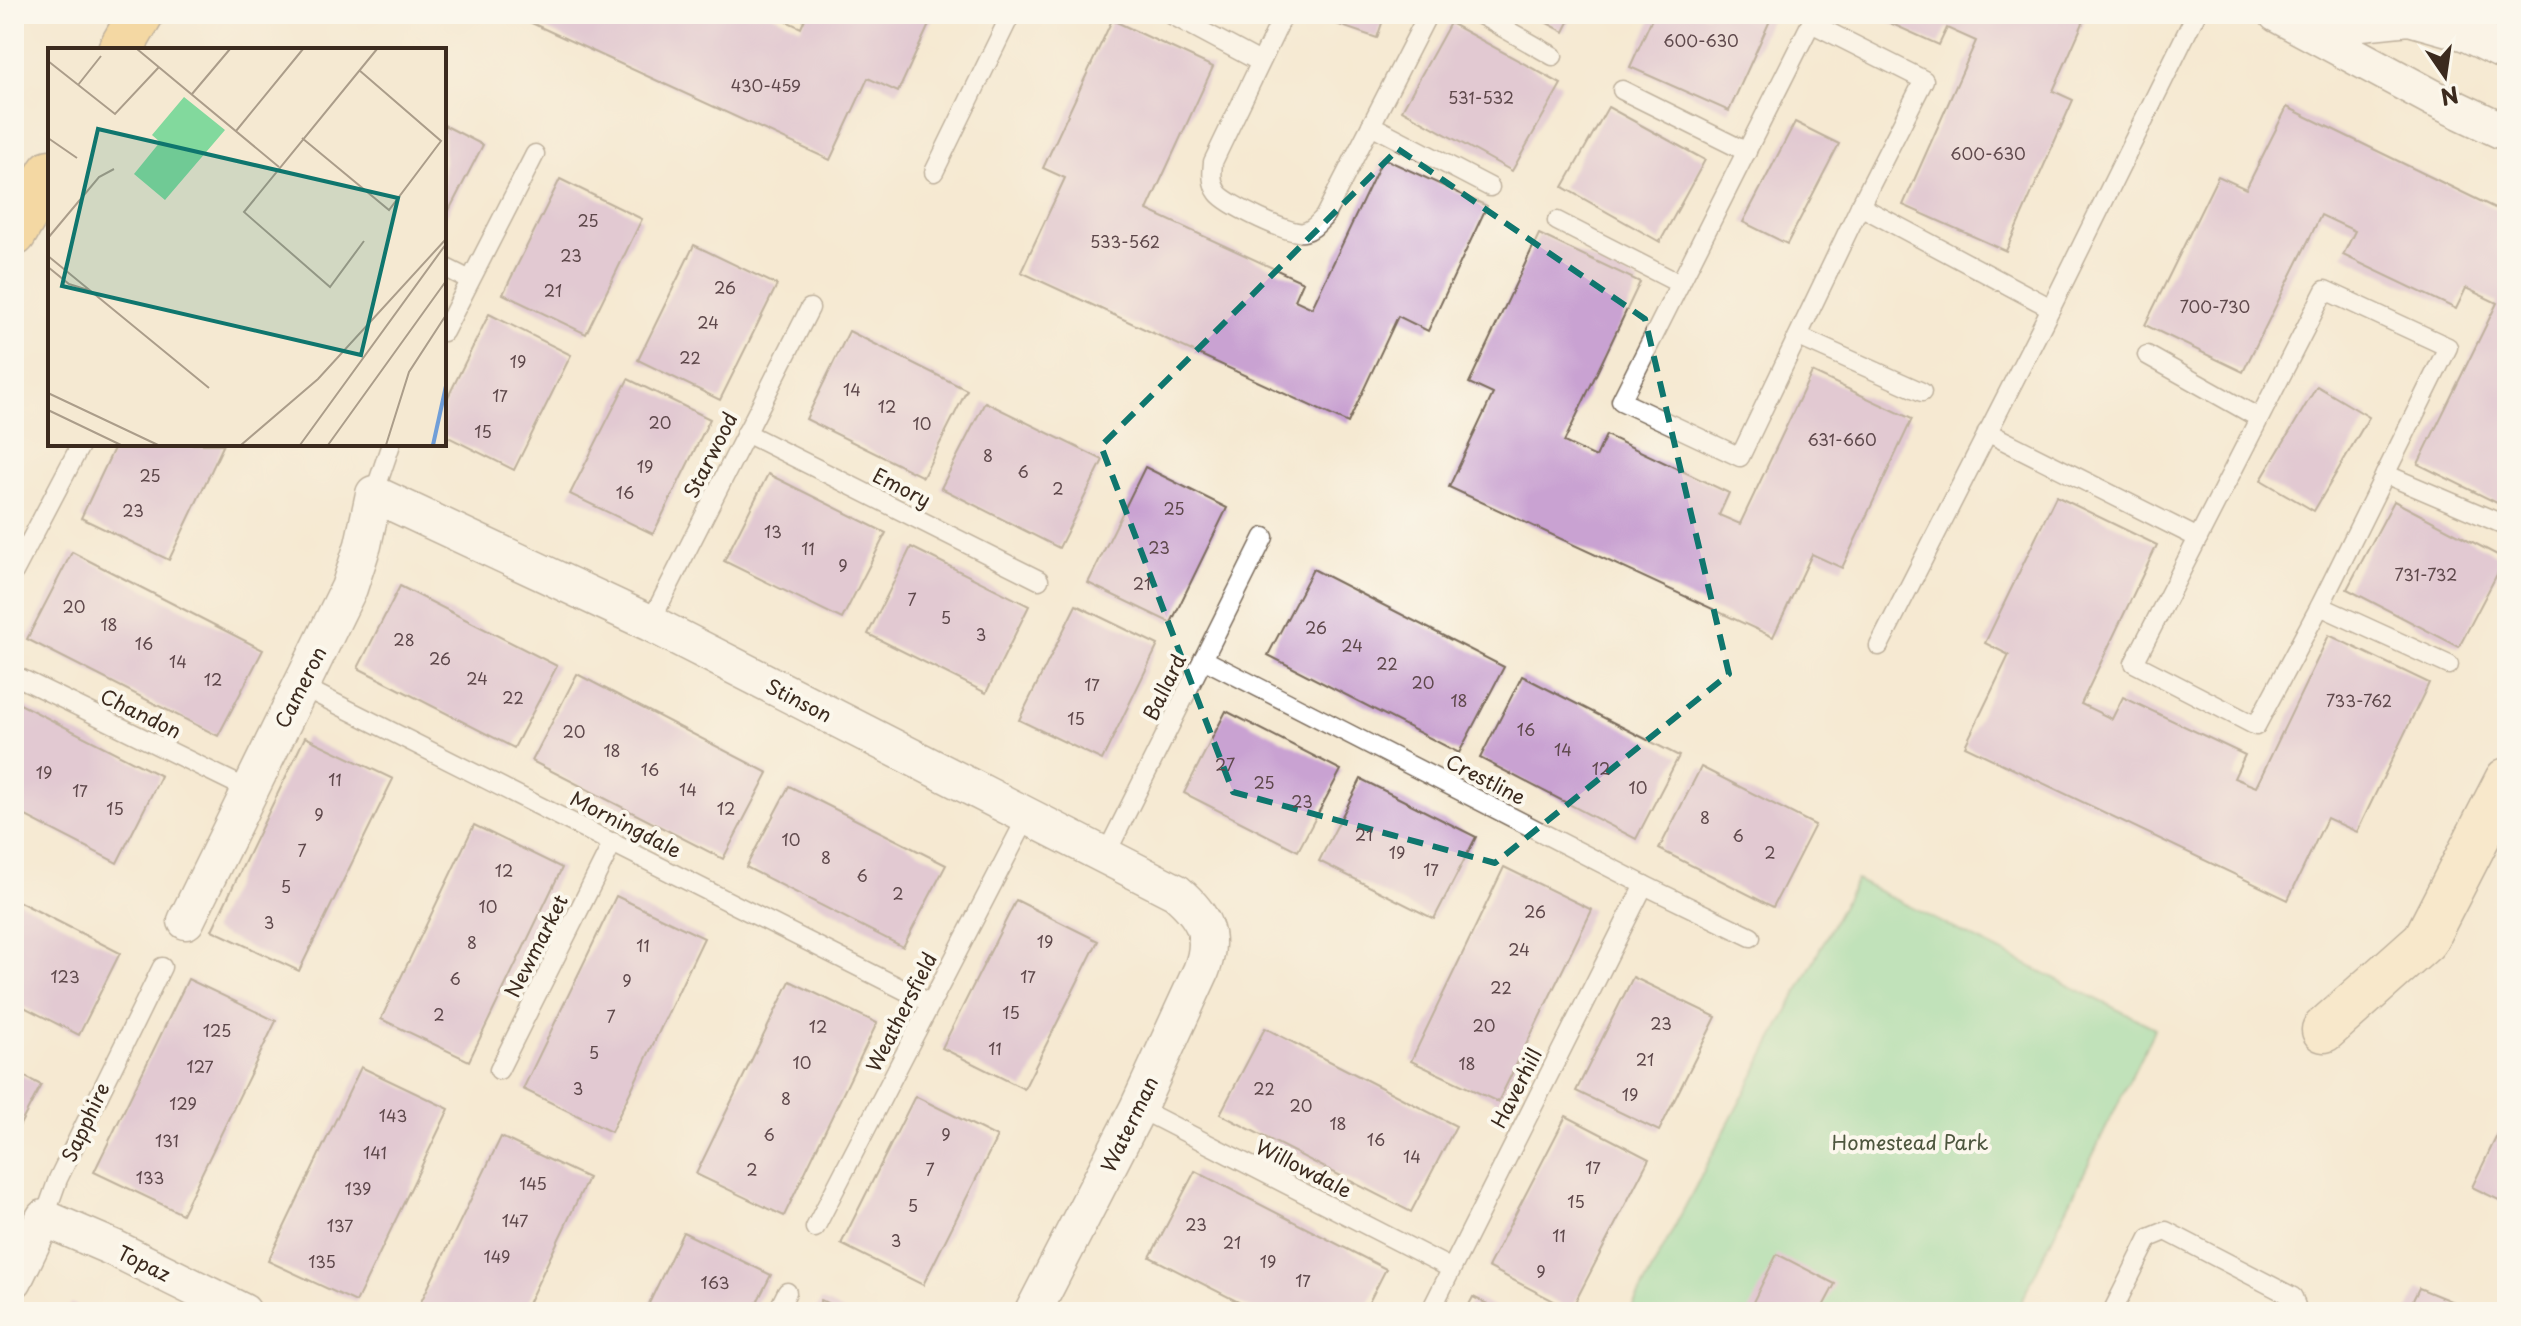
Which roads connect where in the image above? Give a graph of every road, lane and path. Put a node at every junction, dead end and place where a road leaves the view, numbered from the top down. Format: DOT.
graph roads {
  1 [pos="141,14"];
  2 [pos="1011,14"];
  3 [pos="1170,14"];
  4 [pos="1284,14"];
  5 [pos="1428,14"];
  6 [pos="1479,14"];
  7 [pos="2196,14"];
  8 [pos="2278,15"];
  9 [pos="121,48"];
  10 [pos="2507,53"];
  11 [pos="1553,56"];
  12 [pos="1260,62"];
  13 [pos="1622,90"];
  14 [pos="1371,125"];
  15 [pos="2507,133"];
  16 [pos="1747,152"];
  17 [pos="535,154"];
  18 [pos="934,172"];
  19 [pos="48,175"];
  20 [pos="1490,187"];
  21 [pos="1860,206"];
  22 [pos="1557,221"];
  23 [pos="14,234"];
  24 [pos="446,268"];
  25 [pos="470,280"];
  26 [pos="1680,284"];
  27 [pos="810,308"];
  28 [pos="2051,308"];
  29 [pos="446,328"];
  30 [pos="1799,337"];
  31 [pos="2147,355"];
  32 [pos="1922,392"];
  33 [pos="2259,418"];
  34 [pos="1987,432"];
  35 [pos="746,433"];
  36 [pos="80,446"];
  37 [pos="390,446"];
  38 [pos="2385,474"];
  39 [pos="374,494"];
  40 [pos="2507,526"];
  41 [pos="1264,537"];
  42 [pos="2198,538"];
  43 [pos="14,572"];
  44 [pos="1039,580"];
  45 [pos="2320,606"];
  46 [pos="650,623"];
  47 [pos="1879,646"];
  48 [pos="1203,659"];
  49 [pos="2449,665"];
  50 [pos="14,675"];
  51 [pos="301,686"];
  52 [pos="2507,780"];
  53 [pos="249,790"];
  54 [pos="1027,817"];
  55 [pos="613,842"];
  56 [pos="1105,856"];
  57 [pos="1644,885"];
  58 [pos="186,921"];
  59 [pos="1206,930"];
  60 [pos="1751,937"];
  61 [pos="162,967"];
  62 [pos="930,1003"];
  63 [pos="2324,1030"];
  64 [pos="499,1070"];
  65 [pos="1138,1108"];
  66 [pos="44,1218"];
  67 [pos="815,1228"];
  68 [pos="1450,1268"];
  69 [pos="14,1280"];
  70 [pos="787,1292"];
  71 [pos="243,1312"];
  72 [pos="777,1312"];
  73 [pos="1033,1312"];
  74 [pos="1430,1312"];
  75 [pos="2115,1312"];
  76 [pos="2298,1312"];
  1 -- 9 [label="highway"];
  2 -- 18 [label="lane"];
  3 -- 12 [label="lane"];
  4 -- 12 [label="lane"];
  5 -- 14 [label="lane"];
  6 -- 11 [label="lane"];
  7 -- 28 [label="lane"];
  8 -- 10 [label="street"];
  8 -- 15 [label="street"];
  12 -- 14 [label="lane"];
  13 -- 16 [label="lane"];
  14 -- 20 [label="lane"];
  16 -- 21 [label="lane"];
  16 -- 26 [label="lane"];
  17 -- 25 [label="lane"];
  19 -- 23 [label="highway"];
  21 -- 28 [label="lane"];
  21 -- 30 [label="lane"];
  22 -- 26 [label="lane"];
  24 -- 25 [label="lane"];
  25 -- 29 [label="lane"];
  26 -- 30 [label="lane"];
  27 -- 35 [label="lane, Starwood"];
  28 -- 34 [label="lane"];
  30 -- 32 [label="lane"];
  31 -- 33 [label="lane"];
  33 -- 38 [label="lane"];
  33 -- 42 [label="lane"];
  34 -- 42 [label="lane"];
  34 -- 47 [label="lane"];
  35 -- 44 [label="lane, Emory"];
  35 -- 46 [label="lane, Starwood"];
  36 -- 43 [label="lane"];
  37 -- 39 [label="lane, Cameron"];
  38 -- 40 [label="lane"];
  38 -- 45 [label="lane"];
  39 -- 46 [label="street, Stinson"];
  39 -- 51 [label="street, Cameron"];
  41 -- 48 [label="lane, Ballard"];
  42 -- 45 [label="lane"];
  45 -- 49 [label="lane"];
  46 -- 54 [label="street, Stinson"];
  48 -- 56 [label="lane, Ballard"];
  48 -- 57 [label="lane, Crestline"];
  50 -- 53 [label="lane, Chandon"];
  51 -- 53 [label="street, Cameron"];
  51 -- 55 [label="lane, Morningdale"];
  52 -- 63 [label="street"];
  53 -- 58 [label="street, Cameron"];
  54 -- 56 [label="street, Stinson"];
  54 -- 62 [label="lane, Weathersfield"];
  55 -- 62 [label="lane, Morningdale"];
  55 -- 64 [label="lane, Newmarket"];
  56 -- 59 [label="street, Stinson"];
  57 -- 60 [label="lane, Crestline"];
  57 -- 68 [label="lane, Haverhill"];
  59 -- 65 [label="street, Waterman"];
  61 -- 66 [label="lane, Sapphire"];
  62 -- 67 [label="lane, Weathersfield"];
  65 -- 68 [label="lane, Willowdale"];
  65 -- 73 [label="street, Waterman"];
  66 -- 69 [label="street, Sapphire"];
  66 -- 71 [label="street, Topaz"];
  68 -- 74 [label="lane, Haverhill"];
  70 -- 72 [label="lane"];
  75 -- 76 [label="lane"];
}
